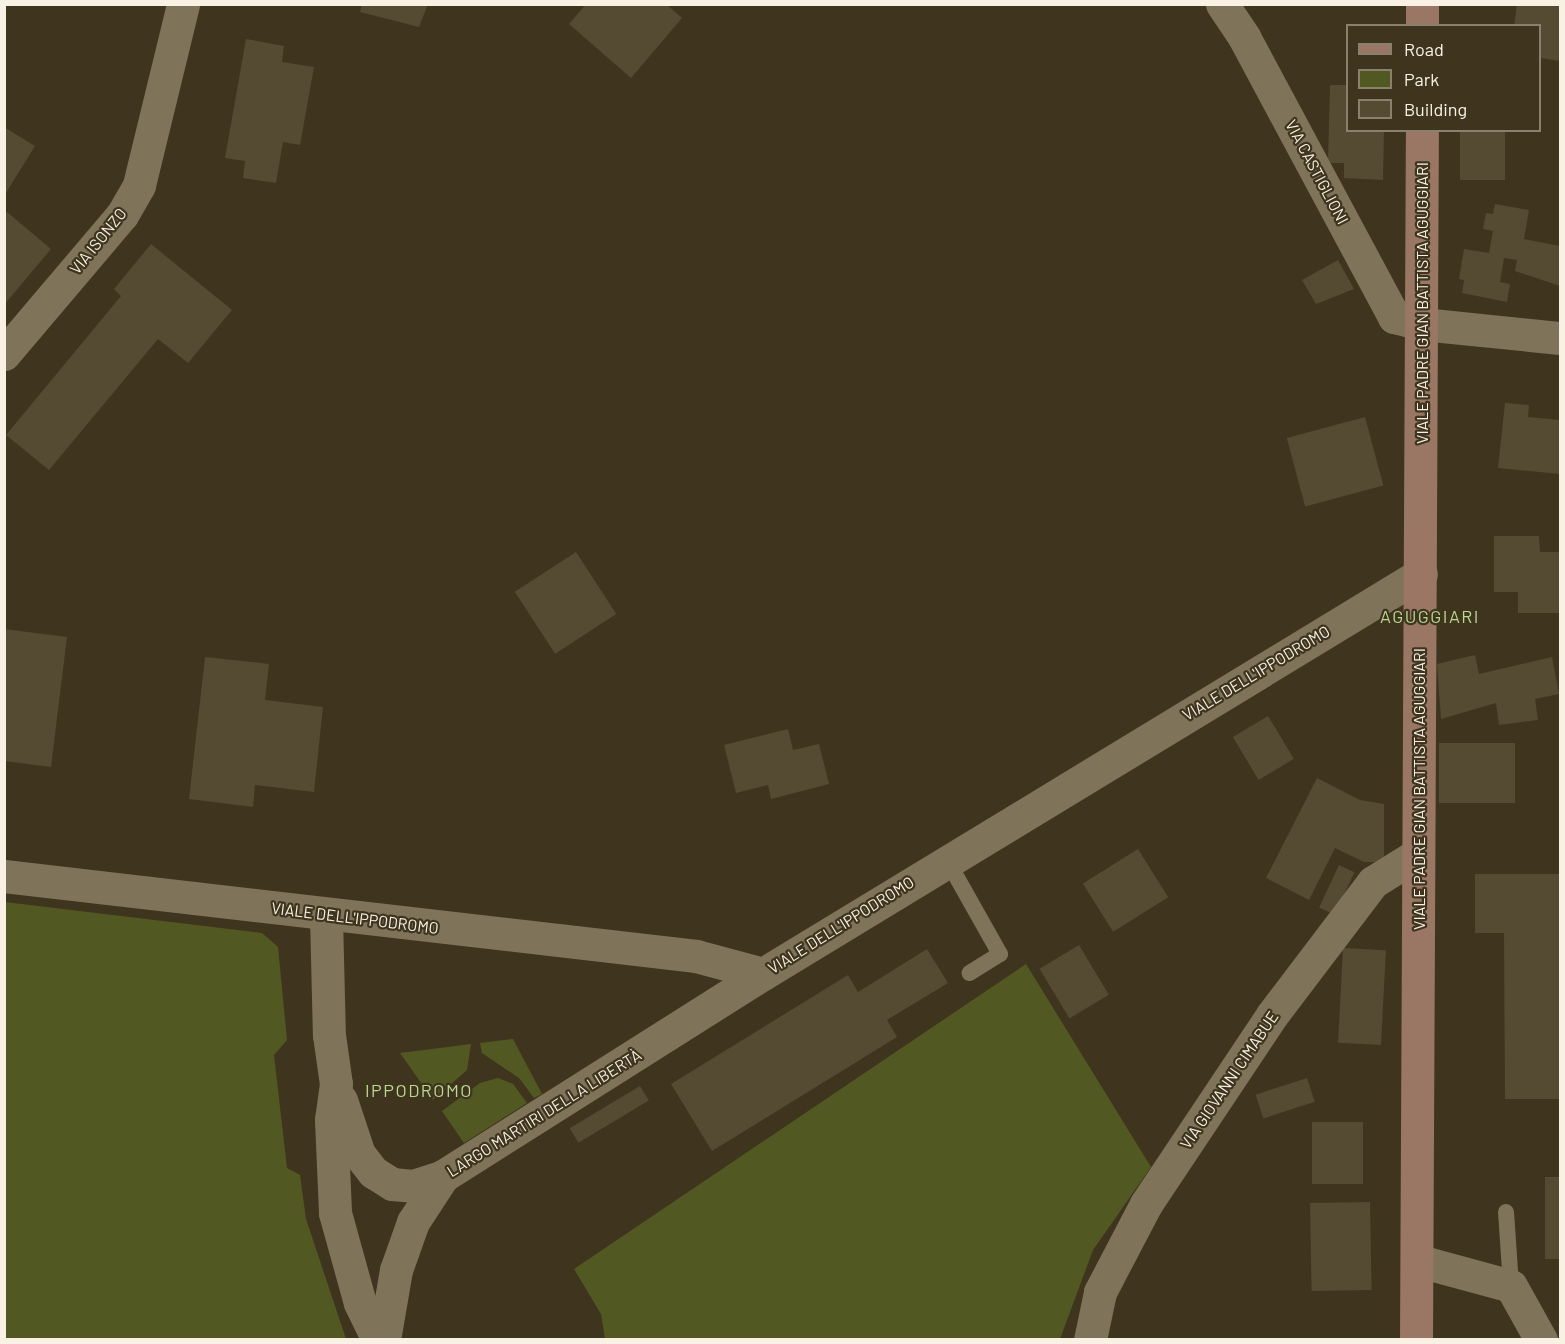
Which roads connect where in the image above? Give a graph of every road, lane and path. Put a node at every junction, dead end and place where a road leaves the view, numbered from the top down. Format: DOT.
graph roads {
  1 [pos="183,4"];
  2 [pos="1222,4"];
  3 [pos="1422,4"];
  4 [pos="1422,24"];
  5 [pos="1422,132"];
  6 [pos="1422,324"];
  7 [pos="1560,338"];
  8 [pos="4,354"];
  9 [pos="1421,574"];
  10 [pos="1418,854"];
  11 [pos="946,860"];
  12 [pos="4,876"];
  13 [pos="326,916"];
  14 [pos="969,973"];
  15 [pos="763,974"];
  16 [pos="336,1084"];
  17 [pos="443,1176"];
  18 [pos="1506,1212"];
  19 [pos="1419,1261"];
  20 [pos="1511,1286"];
  21 [pos="378,1340"];
  22 [pos="384,1340"];
  23 [pos="1090,1340"];
  24 [pos="1416,1340"];
  25 [pos="1541,1340"];
  1 -- 8 [label="street, VIA ISONZO"];
  2 -- 6 [label="street, VIA CASTIGLIONI"];
  3 -- 4 [label="main road"];
  5 -- 6 [label="main road, VIALE PADRE GIAN BATTISTA AGUGGIARI"];
  6 -- 7 [label="street, VIA CASTIGLIONI"];
  6 -- 9 [label="main road, VIALE PADRE GIAN BATTISTA AGUGGIARI"];
  9 -- 10 [label="main road, VIALE PADRE GIAN BATTISTA AGUGGIARI"];
  9 -- 11 [label="street, VIALE DELL'IPPODROMO"];
  10 -- 19 [label="main road, VIALE PADRE GIAN BATTISTA AGUGGIARI"];
  10 -- 23 [label="street, VIA GIOVANNI CIMABUE"];
  11 -- 14 [label="lane"];
  11 -- 15 [label="street, VIALE DELL'IPPODROMO"];
  12 -- 13 [label="street, VIALE DELL'IPPODROMO"];
  13 -- 15 [label="street, VIALE DELL'IPPODROMO"];
  13 -- 16 [label="street"];
  15 -- 17 [label="street, LARGO MARTIRI DELLA LIBERTÀ"];
  16 -- 17 [label="street"];
  16 -- 21 [label="street"];
  17 -- 22 [label="street, LARGO MARTIRI DELLA LIBERTÀ"];
  18 -- 20 [label="lane"];
  19 -- 20 [label="street"];
  19 -- 24 [label="main road, VIALE PADRE GIAN BATTISTA AGUGGIARI"];
  20 -- 25 [label="street"];
}
